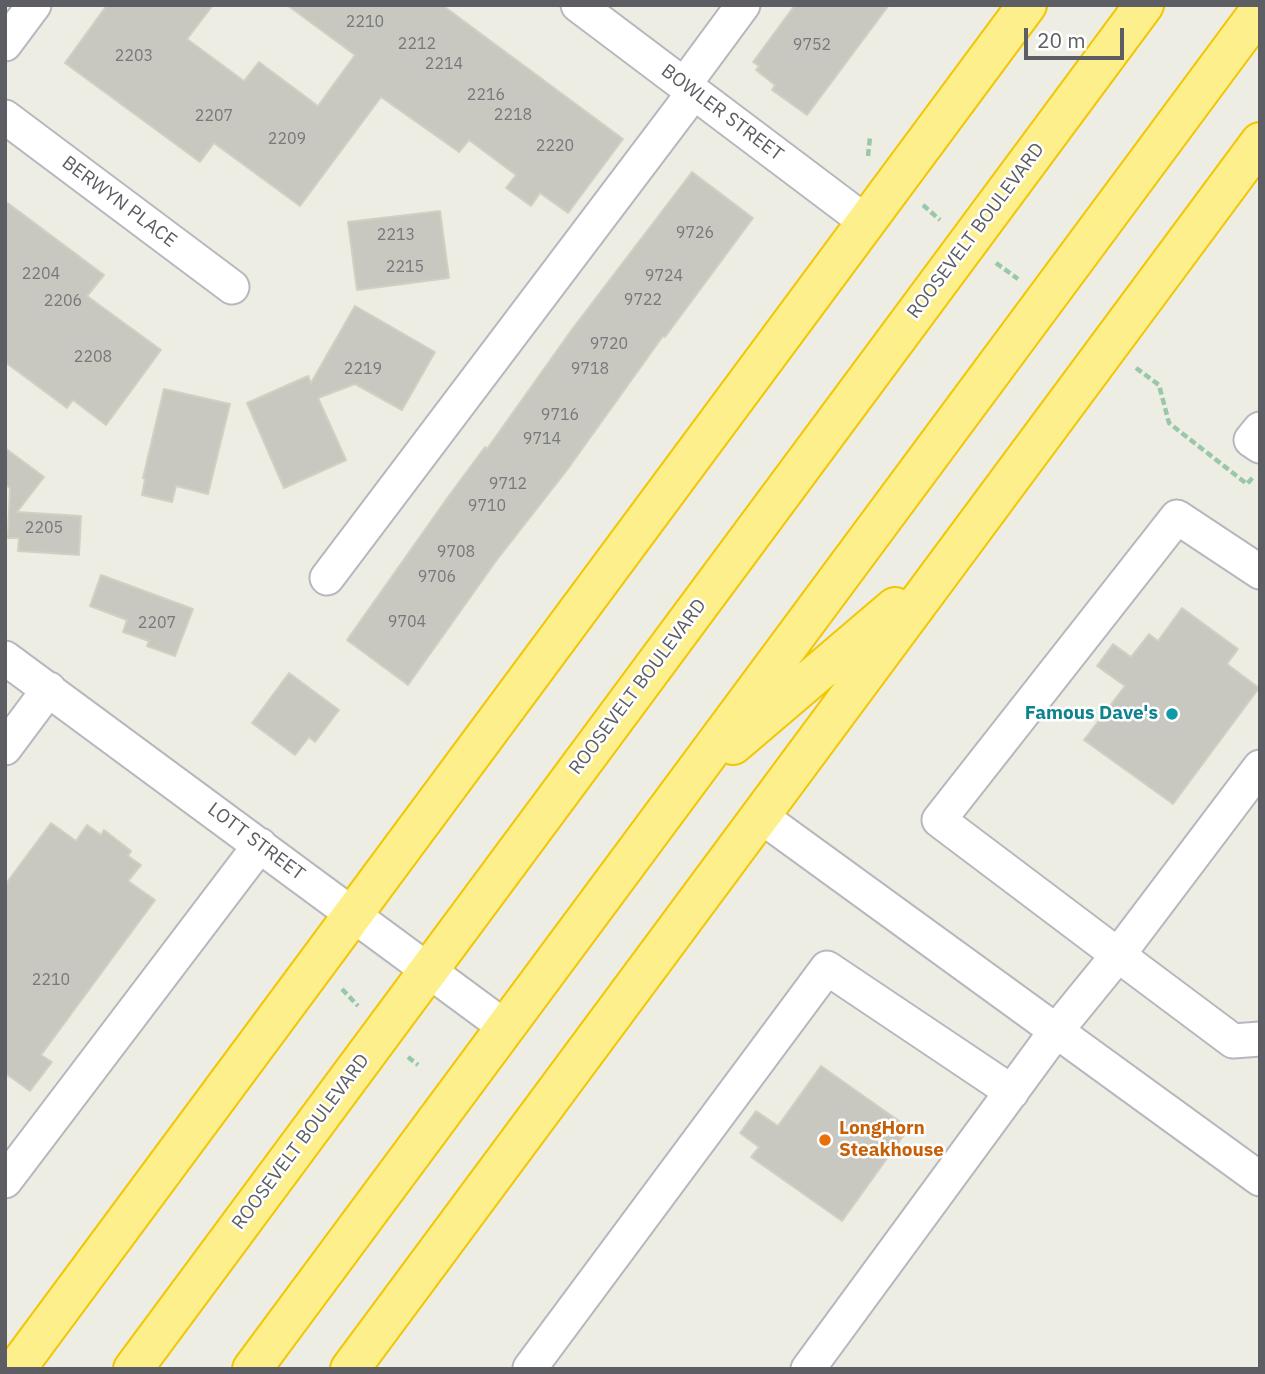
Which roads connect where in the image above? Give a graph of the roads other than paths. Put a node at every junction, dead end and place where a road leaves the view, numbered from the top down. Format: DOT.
graph roads {
  1 [pos="34,5"];
  2 [pos="578,5"];
  3 [pos="743,5"];
  4 [pos="1027,5"];
  5 [pos="1144,5"];
  6 [pos="1260,10"];
  7 [pos="5,44"];
  8 [pos="689,88"];
  9 [pos="5,117"];
  10 [pos="1260,142"];
  11 [pos="866,222"];
  12 [pos="232,287"];
  13 [pos="1260,429"];
  14 [pos="1257,460"];
  15 [pos="950,560"];
  16 [pos="1260,572"];
  17 [pos="327,578"];
  18 [pos="5,657"];
  19 [pos="49,689"];
  20 [pos="5,748"];
  21 [pos="1260,767"];
  22 [pos="681,790"];
  23 [pos="759,815"];
  24 [pos="260,845"];
  25 [pos="353,914"];
  26 [pos="1118,955"];
  27 [pos="429,970"];
  28 [pos="505,1027"];
  29 [pos="1056,1031"];
  30 [pos="1260,1039"];
  31 [pos="1012,1092"];
  32 [pos="1260,1179"];
  33 [pos="5,1181"];
  34 [pos="16,1369"];
  35 [pos="133,1369"];
  36 [pos="252,1369"];
  37 [pos="350,1369"];
  38 [pos="530,1369"];
  39 [pos="808,1369"];
  1 -- 7 [label="street"];
  2 -- 8 [label="street, BOWLER STREET"];
  3 -- 8 [label="street"];
  4 -- 11 [label="highway"];
  5 -- 27 [label="highway, ROOSEVELT BOULEVARD"];
  6 -- 22 [label="highway"];
  8 -- 11 [label="street, BOWLER STREET"];
  8 -- 17 [label="street"];
  9 -- 12 [label="street, BERWYN PLACE"];
  10 -- 15 [label="highway"];
  11 -- 25 [label="highway"];
  13 -- 14 [label="street"];
  15 -- 22 [label="highway"];
  15 -- 23 [label="highway"];
  16 -- 26 [label="street"];
  18 -- 19 [label="street, LOTT STREET"];
  19 -- 20 [label="street"];
  19 -- 24 [label="street, LOTT STREET"];
  21 -- 26 [label="street"];
  22 -- 28 [label="highway"];
  23 -- 29 [label="street"];
  23 -- 37 [label="highway"];
  24 -- 25 [label="street, LOTT STREET"];
  24 -- 33 [label="street"];
  25 -- 27 [label="street, LOTT STREET"];
  25 -- 34 [label="highway"];
  26 -- 29 [label="street"];
  26 -- 30 [label="street"];
  27 -- 28 [label="street, LOTT STREET"];
  27 -- 35 [label="highway, ROOSEVELT BOULEVARD"];
  28 -- 36 [label="highway"];
  29 -- 31 [label="street"];
  29 -- 32 [label="street"];
  31 -- 38 [label="street"];
  31 -- 39 [label="street"];
}
